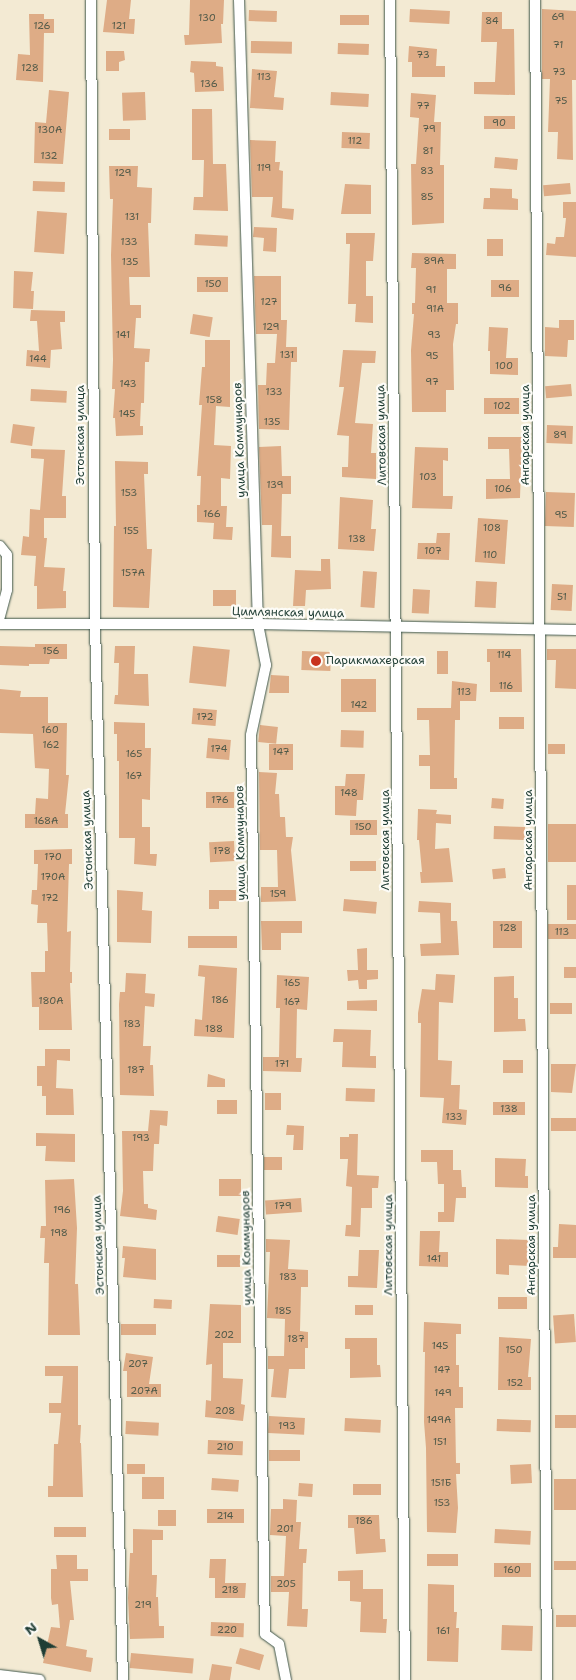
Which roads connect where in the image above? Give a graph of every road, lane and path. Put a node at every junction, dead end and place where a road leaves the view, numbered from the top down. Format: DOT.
graph roads {
  1 [pos="91,0"];
  2 [pos="239,0"];
  3 [pos="390,0"];
  4 [pos="535,0"];
  5 [pos="0,546"];
  6 [pos="0,617"];
  7 [pos="0,624"];
  8 [pos="258,624"];
  9 [pos="95,625"];
  10 [pos="397,628"];
  11 [pos="540,630"];
  12 [pos="576,630"];
  13 [pos="0,1675"];
  14 [pos="40,1680"];
  15 [pos="123,1680"];
  16 [pos="286,1680"];
  17 [pos="406,1680"];
  18 [pos="547,1680"];
  1 -- 9 [label="street, Эстонская улица"];
  2 -- 8 [label="street, улица Коммунаров"];
  3 -- 10 [label="street, Литовская улица"];
  4 -- 11 [label="street, Ангарская улица"];
  5 -- 6 [label="street"];
  7 -- 9 [label="street, Цимлянская улица"];
  8 -- 9 [label="street, Цимлянская улица"];
  8 -- 10 [label="street, Цимлянская улица"];
  8 -- 16 [label="street, улица Коммунаров"];
  9 -- 15 [label="street, Эстонская улица"];
  10 -- 11 [label="street, Цимлянская улица"];
  10 -- 17 [label="street, Литовская улица"];
  11 -- 12 [label="street, Цимлянская улица"];
  11 -- 18 [label="street, Ангарская улица"];
  13 -- 14 [label="street"];
}
